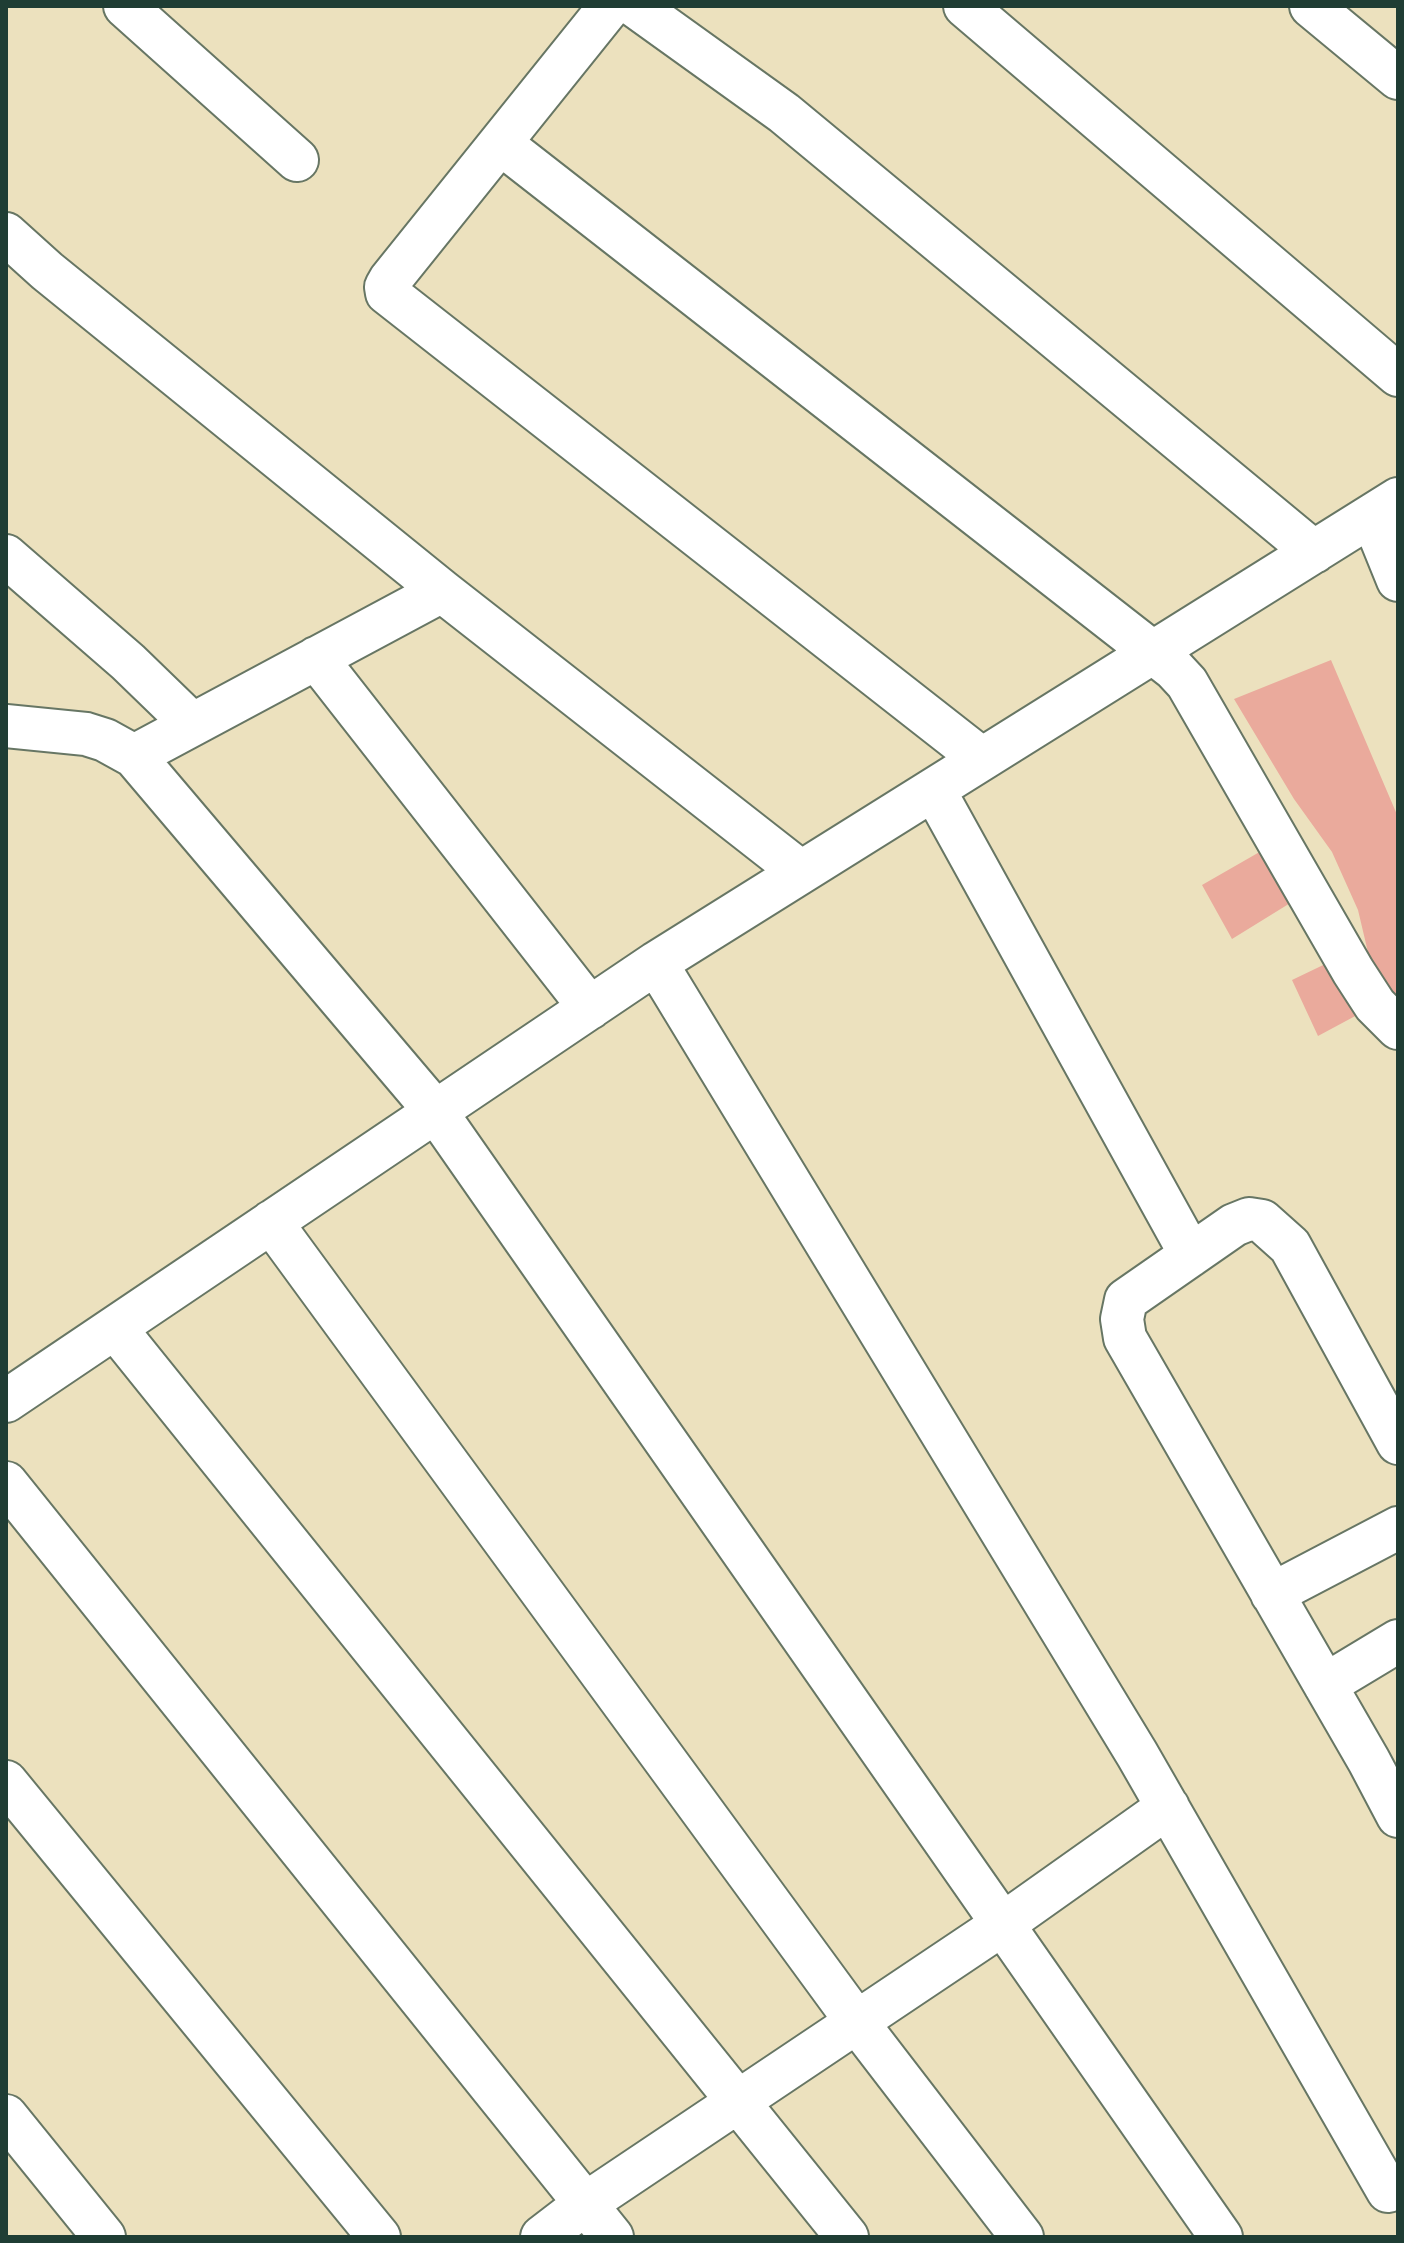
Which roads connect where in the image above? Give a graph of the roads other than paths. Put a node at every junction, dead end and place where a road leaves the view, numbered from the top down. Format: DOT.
graph roads {
  1 [pos="125,6"];
  2 [pos="610,6"];
  3 [pos="635,6"];
  4 [pos="965,6"];
  5 [pos="1311,6"];
  6 [pos="1398,78"];
  7 [pos="500,143"];
  8 [pos="297,160"];
  9 [pos="6,234"];
  10 [pos="1398,375"];
  11 [pos="1385,507"];
  12 [pos="1314,552"];
  13 [pos="14,578"];
  14 [pos="1398,580"];
  15 [pos="442,591"];
  16 [pos="1152,653"];
  17 [pos="316,658"];
  18 [pos="192,724"];
  19 [pos="6,726"];
  20 [pos="134,756"];
  21 [pos="982,759"];
  22 [pos="934,790"];
  23 [pos="801,872"];
  24 [pos="656,963"];
  25 [pos="590,1008"];
  26 [pos="1398,1028"];
  27 [pos="436,1112"];
  28 [pos="271,1222"];
  29 [pos="1191,1255"];
  30 [pos="115,1328"];
  31 [pos="6,1401"];
  32 [pos="1398,1443"];
  33 [pos="6,1483"];
  34 [pos="1398,1528"];
  35 [pos="1272,1594"];
  36 [pos="1398,1641"];
  37 [pos="1325,1685"];
  38 [pos="6,1782"];
  39 [pos="1168,1807"];
  40 [pos="1398,1816"];
  41 [pos="1003,1924"];
  42 [pos="856,2021"];
  43 [pos="739,2100"];
  44 [pos="6,2116"];
  45 [pos="1388,2191"];
  46 [pos="585,2204"];
  47 [pos="104,2237"];
  48 [pos="379,2237"];
  49 [pos="542,2237"];
  50 [pos="612,2237"];
  51 [pos="847,2237"];
  52 [pos="1022,2237"];
  53 [pos="1221,2237"];
  1 -- 8 [label="street"];
  2 -- 7 [label="street"];
  3 -- 12 [label="street"];
  4 -- 10 [label="street"];
  5 -- 6 [label="street"];
  7 -- 16 [label="street"];
  7 -- 21 [label="street"];
  9 -- 15 [label="street"];
  11 -- 12 [label="street"];
  11 -- 14 [label="street"];
  12 -- 16 [label="street"];
  13 -- 18 [label="street"];
  15 -- 17 [label="street"];
  15 -- 23 [label="street"];
  16 -- 21 [label="street"];
  16 -- 26 [label="street"];
  17 -- 18 [label="street"];
  17 -- 25 [label="street"];
  18 -- 20 [label="street"];
  19 -- 20 [label="street"];
  20 -- 27 [label="street"];
  21 -- 22 [label="street"];
  22 -- 23 [label="street"];
  22 -- 29 [label="street"];
  23 -- 24 [label="street"];
  24 -- 25 [label="street"];
  24 -- 39 [label="street"];
  25 -- 27 [label="street"];
  27 -- 28 [label="street"];
  27 -- 41 [label="street"];
  28 -- 30 [label="street"];
  28 -- 42 [label="street"];
  29 -- 32 [label="street"];
  29 -- 35 [label="street"];
  30 -- 31 [label="street"];
  30 -- 43 [label="street"];
  33 -- 46 [label="street"];
  34 -- 35 [label="street"];
  35 -- 37 [label="street"];
  36 -- 37 [label="street"];
  37 -- 40 [label="street"];
  38 -- 48 [label="street"];
  39 -- 41 [label="street"];
  39 -- 45 [label="street"];
  41 -- 42 [label="street"];
  41 -- 53 [label="street"];
  42 -- 43 [label="street"];
  42 -- 52 [label="street"];
  43 -- 46 [label="street"];
  43 -- 51 [label="street"];
  44 -- 47 [label="street"];
  46 -- 49 [label="street"];
  46 -- 50 [label="street"];
}
